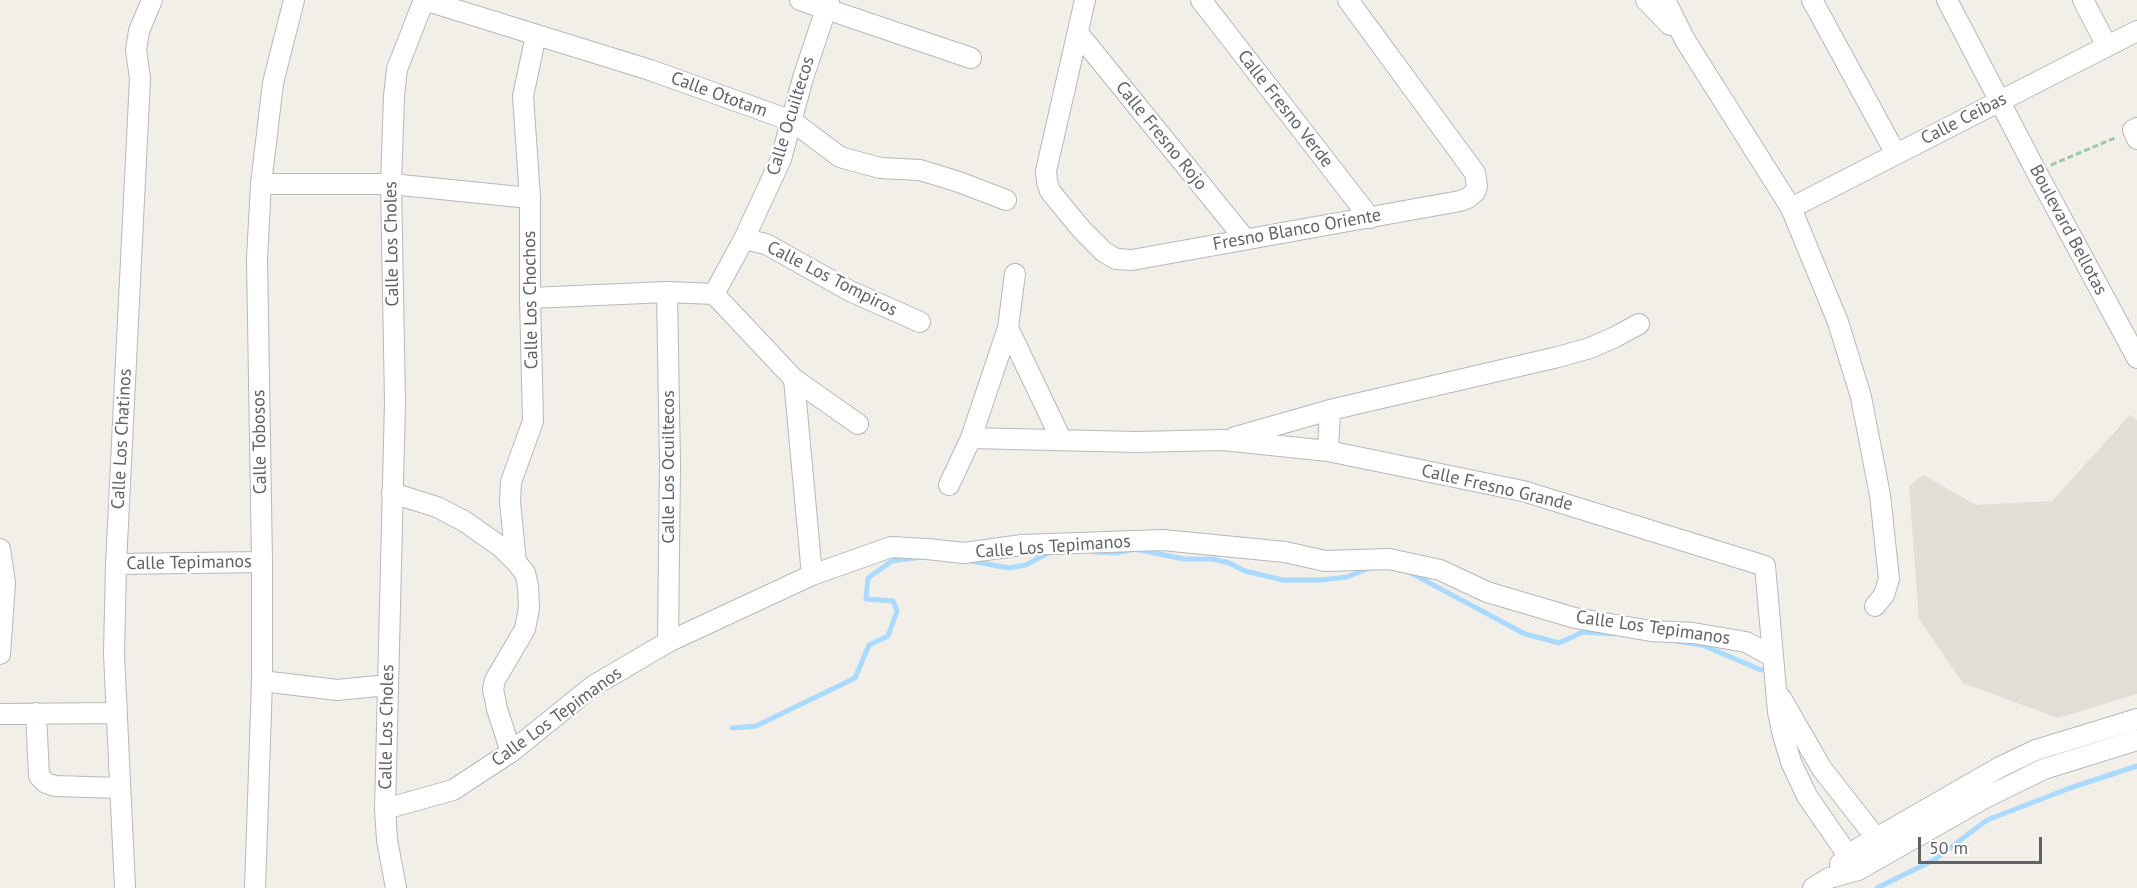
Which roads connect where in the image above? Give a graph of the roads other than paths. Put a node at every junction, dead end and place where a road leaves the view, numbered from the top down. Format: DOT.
graph roads {
  1 [pos="152,0"];
  2 [pos="294,0"];
  3 [pos="424,0"];
  4 [pos="800,0"];
  5 [pos="1085,0"];
  6 [pos="1201,0"];
  7 [pos="1348,0"];
  8 [pos="1646,0"];
  9 [pos="1665,0"];
  10 [pos="1812,0"];
  11 [pos="1947,0"];
  12 [pos="2083,0"];
  13 [pos="827,5"];
  14 [pos="2137,31"];
  15 [pos="1077,33"];
  16 [pos="536,35"];
  17 [pos="1685,40"];
  18 [pos="2107,46"];
  19 [pos="971,58"];
  20 [pos="2000,101"];
  21 [pos="792,121"];
  22 [pos="1896,154"];
  23 [pos="261,184"];
  24 [pos="391,184"];
  25 [pos="530,198"];
  26 [pos="1006,200"];
  27 [pos="1791,208"];
  28 [pos="1370,218"];
  29 [pos="744,239"];
  30 [pos="1245,239"];
  31 [pos="1015,274"];
  32 [pos="667,292"];
  33 [pos="714,294"];
  34 [pos="530,298"];
  35 [pos="920,322"];
  36 [pos="1639,324"];
  37 [pos="1008,328"];
  38 [pos="2137,358"];
  39 [pos="794,379"];
  40 [pos="1330,410"];
  41 [pos="858,424"];
  42 [pos="971,438"];
  43 [pos="1061,439"];
  44 [pos="1223,440"];
  45 [pos="1328,451"];
  46 [pos="950,485"];
  47 [pos="392,493"];
  48 [pos="0,549"];
  49 [pos="262,562"];
  50 [pos="516,562"];
  51 [pos="116,564"];
  52 [pos="812,575"];
  53 [pos="1875,606"];
  54 [pos="668,642"];
  55 [pos="0,654"];
  56 [pos="1773,657"];
  57 [pos="262,681"];
  58 [pos="388,685"];
  59 [pos="1776,690"];
  60 [pos="36,713"];
  61 [pos="116,713"];
  62 [pos="0,714"];
  63 [pos="2137,719"];
  64 [pos="2137,740"];
  65 [pos="2080,747"];
  66 [pos="512,752"];
  67 [pos="120,788"];
  68 [pos="385,809"];
  69 [pos="1882,845"];
  70 [pos="1852,863"];
  71 [pos="1821,883"];
  72 [pos="127,886"];
  73 [pos="255,888"];
  74 [pos="396,888"];
  1 -- 51 [label="street, Calle Los Chatinos"];
  2 -- 23 [label="street, Calle Tobosos"];
  3 -- 16 [label="street, Calle Ototam"];
  3 -- 24 [label="street, Calle Los Choles"];
  4 -- 13 [label="street"];
  5 -- 15 [label="street"];
  6 -- 28 [label="street, Calle Fresno Verde"];
  7 -- 28 [label="street, Fresno Blanco Oriente"];
  8 -- 17 [label="street"];
  9 -- 17 [label="street"];
  10 -- 22 [label="street"];
  11 -- 20 [label="street, Boulevard Bellotas"];
  12 -- 18 [label="street"];
  13 -- 19 [label="street"];
  13 -- 21 [label="street, Calle Ocuiltecos"];
  14 -- 18 [label="street, Calle Ceibas"];
  15 -- 30 [label="street, Calle Fresno Rojo"];
  15 -- 30 [label="street, Fresno Blanco Oriente"];
  16 -- 21 [label="street, Calle Ototam"];
  16 -- 25 [label="street, Calle Los Chochos"];
  17 -- 27 [label="street"];
  18 -- 20 [label="street, Calle Ceibas"];
  20 -- 22 [label="street, Calle Ceibas"];
  20 -- 38 [label="street, Boulevard Bellotas"];
  21 -- 26 [label="street, Calle Ototam"];
  21 -- 29 [label="street, Calle Ocuiltecos"];
  22 -- 27 [label="street, Calle Ceibas"];
  23 -- 24 [label="street"];
  23 -- 49 [label="street, Calle Tobosos"];
  24 -- 25 [label="street"];
  24 -- 47 [label="street, Calle Los Choles"];
  25 -- 34 [label="street, Calle Los Chochos"];
  27 -- 53 [label="street"];
  28 -- 30 [label="street, Fresno Blanco Oriente"];
  29 -- 33 [label="street, Calle Ocuiltecos"];
  29 -- 35 [label="street, Calle Los Tompiros"];
  31 -- 37 [label="street"];
  32 -- 33 [label="street"];
  32 -- 34 [label="street"];
  32 -- 54 [label="street, Calle Los Ocuiltecos"];
  33 -- 39 [label="street"];
  34 -- 50 [label="street, Calle Los Chochos"];
  36 -- 40 [label="street, Calle Fresno Grande"];
  37 -- 42 [label="street"];
  37 -- 43 [label="street"];
  39 -- 41 [label="street"];
  39 -- 52 [label="street"];
  40 -- 44 [label="street, Calle Fresno Grande"];
  40 -- 45 [label="street"];
  42 -- 43 [label="street, Calle Fresno Grande"];
  42 -- 46 [label="street"];
  43 -- 44 [label="street, Calle Fresno Grande"];
  44 -- 45 [label="street, Calle Fresno Grande"];
  45 -- 56 [label="street, Calle Fresno Grande"];
  47 -- 50 [label="street"];
  47 -- 58 [label="street, Calle Los Choles"];
  48 -- 55 [label="street"];
  49 -- 51 [label="street, Calle Tepimanos"];
  49 -- 57 [label="street, Calle Tobosos"];
  50 -- 66 [label="street"];
  51 -- 61 [label="street, Calle Los Chatinos"];
  52 -- 54 [label="street, Calle Los Tepimanos"];
  52 -- 56 [label="street, Calle Los Tepimanos"];
  54 -- 66 [label="street, Calle Los Tepimanos"];
  56 -- 59 [label="street"];
  57 -- 58 [label="street"];
  57 -- 73 [label="street, Calle Tobosos"];
  58 -- 68 [label="street, Calle Los Choles"];
  59 -- 69 [label="street"];
  59 -- 70 [label="street"];
  60 -- 61 [label="street"];
  60 -- 62 [label="street"];
  60 -- 67 [label="street"];
  61 -- 67 [label="street, Calle Los Chatinos"];
  63 -- 65 [label="street"];
  64 -- 65 [label="street"];
  65 -- 69 [label="street"];
  66 -- 68 [label="street, Calle Los Tepimanos"];
  67 -- 72 [label="street, Calle Los Chatinos"];
  68 -- 74 [label="street, Calle Los Choles"];
  69 -- 70 [label="street"];
  70 -- 71 [label="street"];
}
